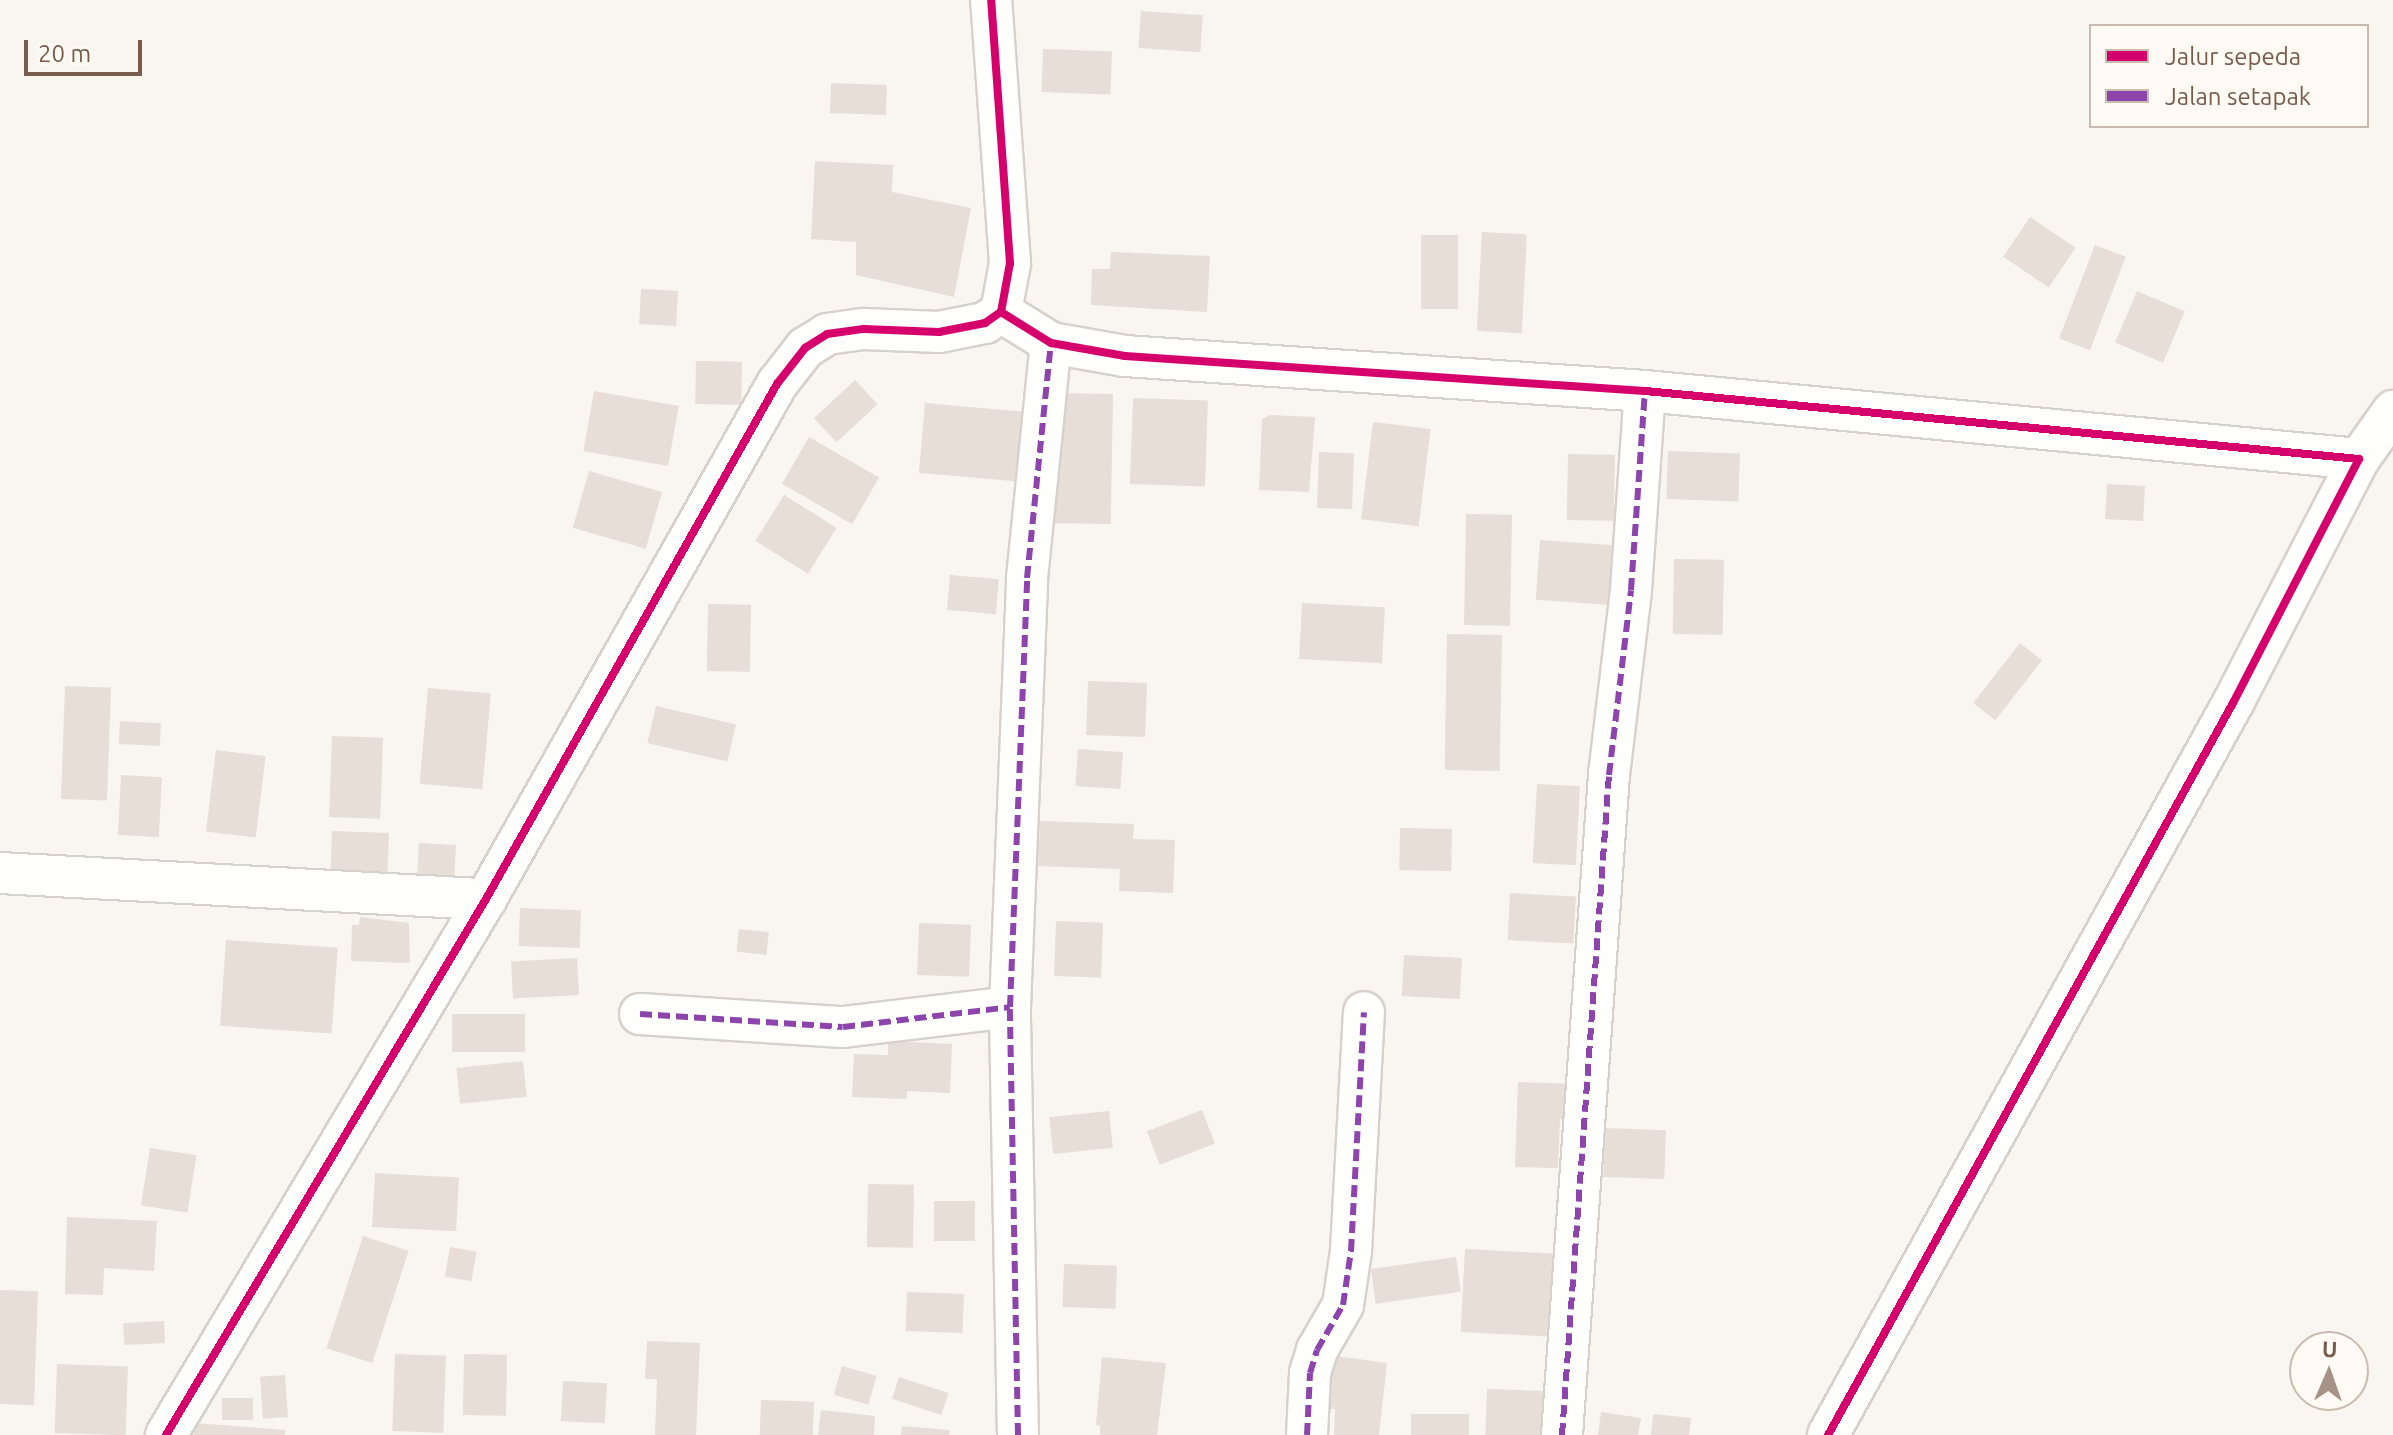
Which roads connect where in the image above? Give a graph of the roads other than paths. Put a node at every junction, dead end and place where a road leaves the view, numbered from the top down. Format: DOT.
graph roads {
  1 [pos="991,0"];
  2 [pos="1001,312"];
  3 [pos="1051,343"];
  4 [pos="1645,391"];
  5 [pos="2393,411"];
  6 [pos="2359,459"];
  7 [pos="0,873"];
  8 [pos="486,899"];
  9 [pos="1010,1007"];
  10 [pos="1364,1012"];
  11 [pos="640,1014"];
  12 [pos="166,1435"];
  13 [pos="1018,1435"];
  14 [pos="1307,1435"];
  15 [pos="1562,1435"];
  16 [pos="1828,1435"];
  1 -- 2 [label="street"];
  2 -- 3 [label="street"];
  2 -- 8 [label="street"];
  3 -- 4 [label="street"];
  3 -- 9 [label="street"];
  4 -- 6 [label="street"];
  4 -- 15 [label="street"];
  5 -- 6 [label="street"];
  6 -- 16 [label="street"];
  7 -- 8 [label="street"];
  8 -- 12 [label="street"];
  9 -- 11 [label="street"];
  9 -- 13 [label="street"];
  10 -- 14 [label="street"];
}
